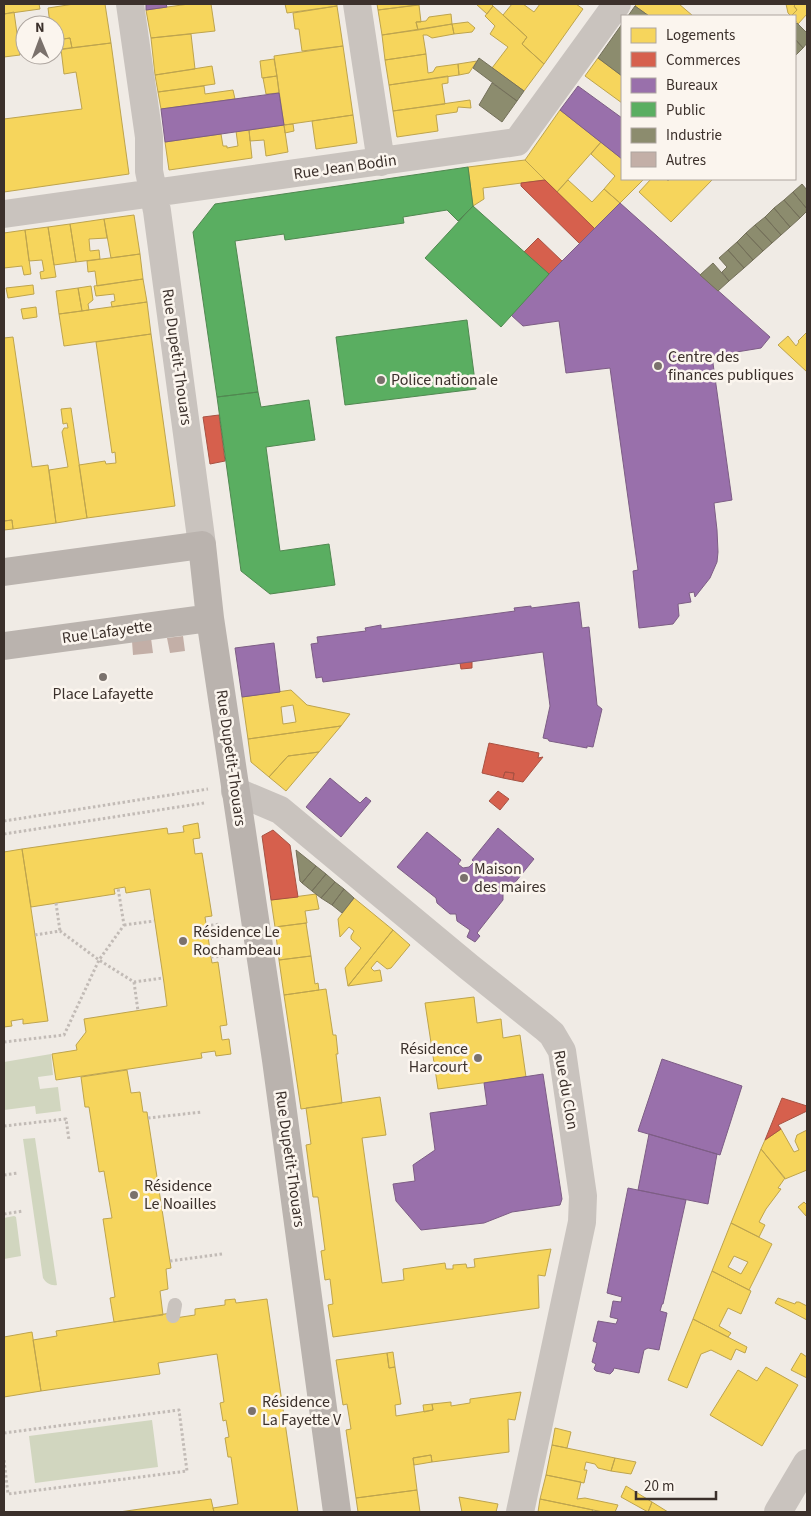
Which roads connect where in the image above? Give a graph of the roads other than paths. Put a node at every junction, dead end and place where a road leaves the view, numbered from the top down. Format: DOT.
graph roads {
  1 [pos="130,4"];
  2 [pos="357,4"];
  3 [pos="617,4"];
  4 [pos="380,162"];
  5 [pos="154,193"];
  6 [pos="4,214"];
  7 [pos="202,545"];
  8 [pos="4,572"];
  9 [pos="210,618"];
  10 [pos="4,646"];
  11 [pos="235,788"];
  12 [pos="807,1463"];
  13 [pos="337,1512"];
  14 [pos="520,1512"];
  15 [pos="778,1512"];
  1 -- 5 [label="street, Rue Dupetit-Thouars"];
  2 -- 4 [label="street"];
  3 -- 4 [label="street, Rue Jean Bodin"];
  4 -- 5 [label="street, Rue Jean Bodin"];
  5 -- 6 [label="street, Rue Jean Bodin"];
  5 -- 7 [label="street, Rue Dupetit-Thouars"];
  7 -- 8 [label="street"];
  7 -- 9 [label="street, Rue Dupetit-Thouars"];
  9 -- 10 [label="street, Rue Lafayette"];
  9 -- 11 [label="street, Rue Dupetit-Thouars"];
  11 -- 13 [label="street, Rue Dupetit-Thouars"];
  11 -- 14 [label="street, Rue du Clon"];
  12 -- 15 [label="street"];
}
